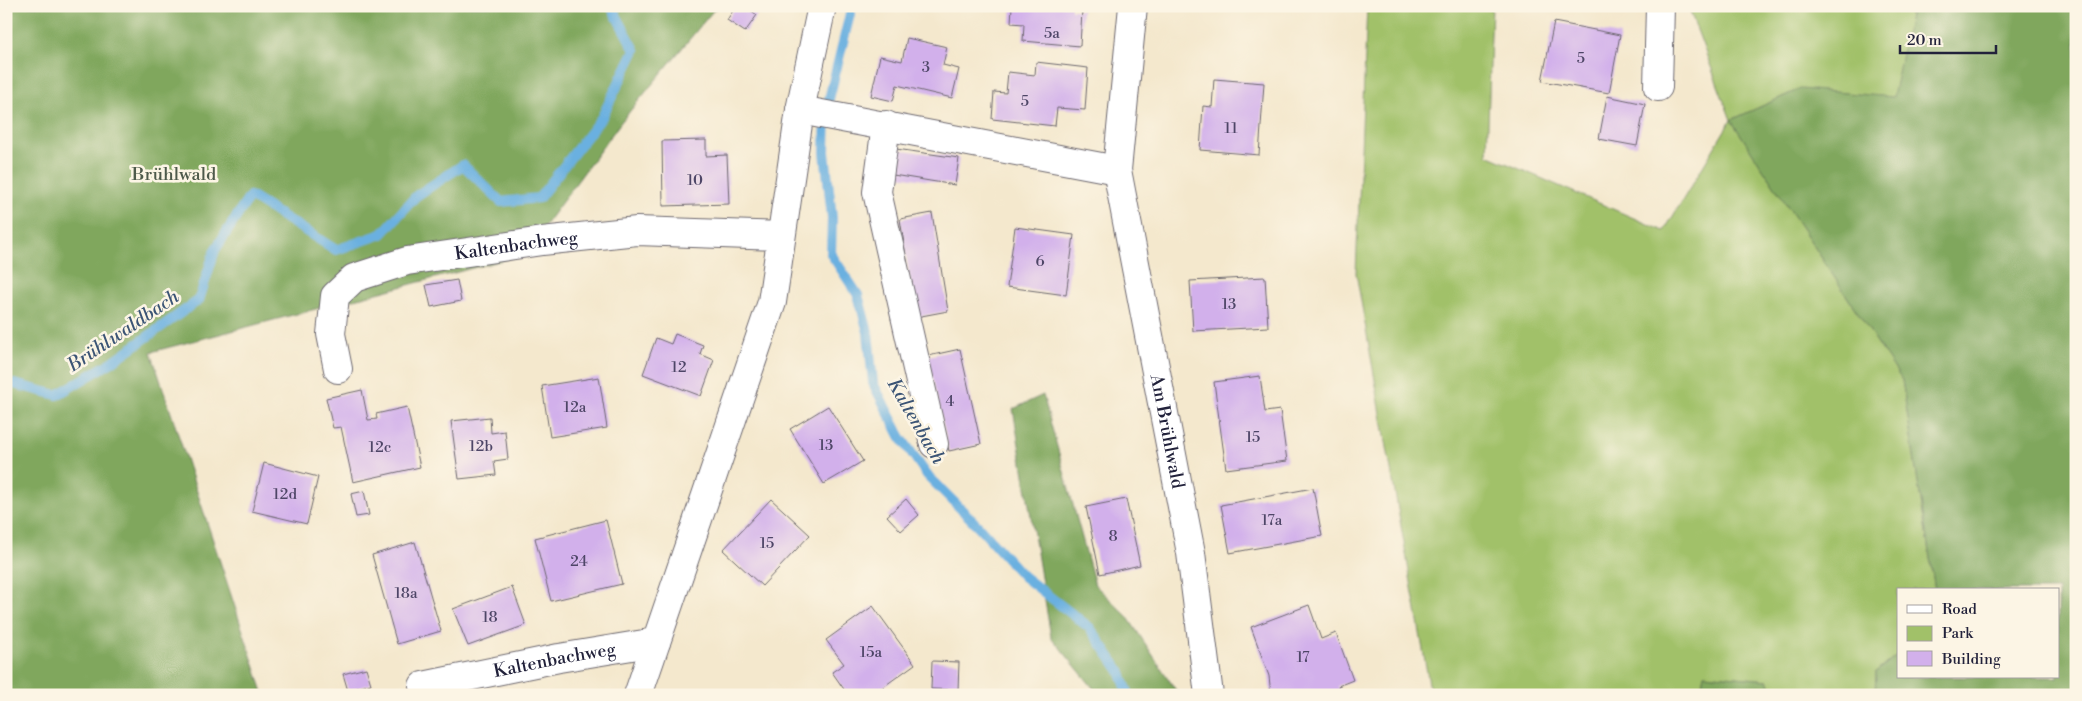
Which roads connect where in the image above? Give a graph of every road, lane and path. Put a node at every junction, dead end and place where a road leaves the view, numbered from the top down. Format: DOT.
graph roads {
  1 [pos="822,6"];
  2 [pos="1133,6"];
  3 [pos="1660,6"];
  4 [pos="1658,87"];
  5 [pos="800,110"];
  6 [pos="886,125"];
  7 [pos="1117,170"];
  8 [pos="781,236"];
  9 [pos="338,368"];
  10 [pos="934,444"];
  11 [pos="656,642"];
  12 [pos="423,686"];
  13 [pos="638,695"];
  14 [pos="1209,695"];
  1 -- 5 [label="street"];
  2 -- 7 [label="street, Am Brühlwald"];
  3 -- 4 [label="street"];
  5 -- 6 [label="street"];
  5 -- 8 [label="street"];
  6 -- 7 [label="street"];
  6 -- 10 [label="street"];
  7 -- 14 [label="street, Am Brühlwald"];
  8 -- 9 [label="street, Kaltenbachweg"];
  8 -- 11 [label="street"];
  11 -- 12 [label="street, Kaltenbachweg"];
  11 -- 13 [label="street"];
}
